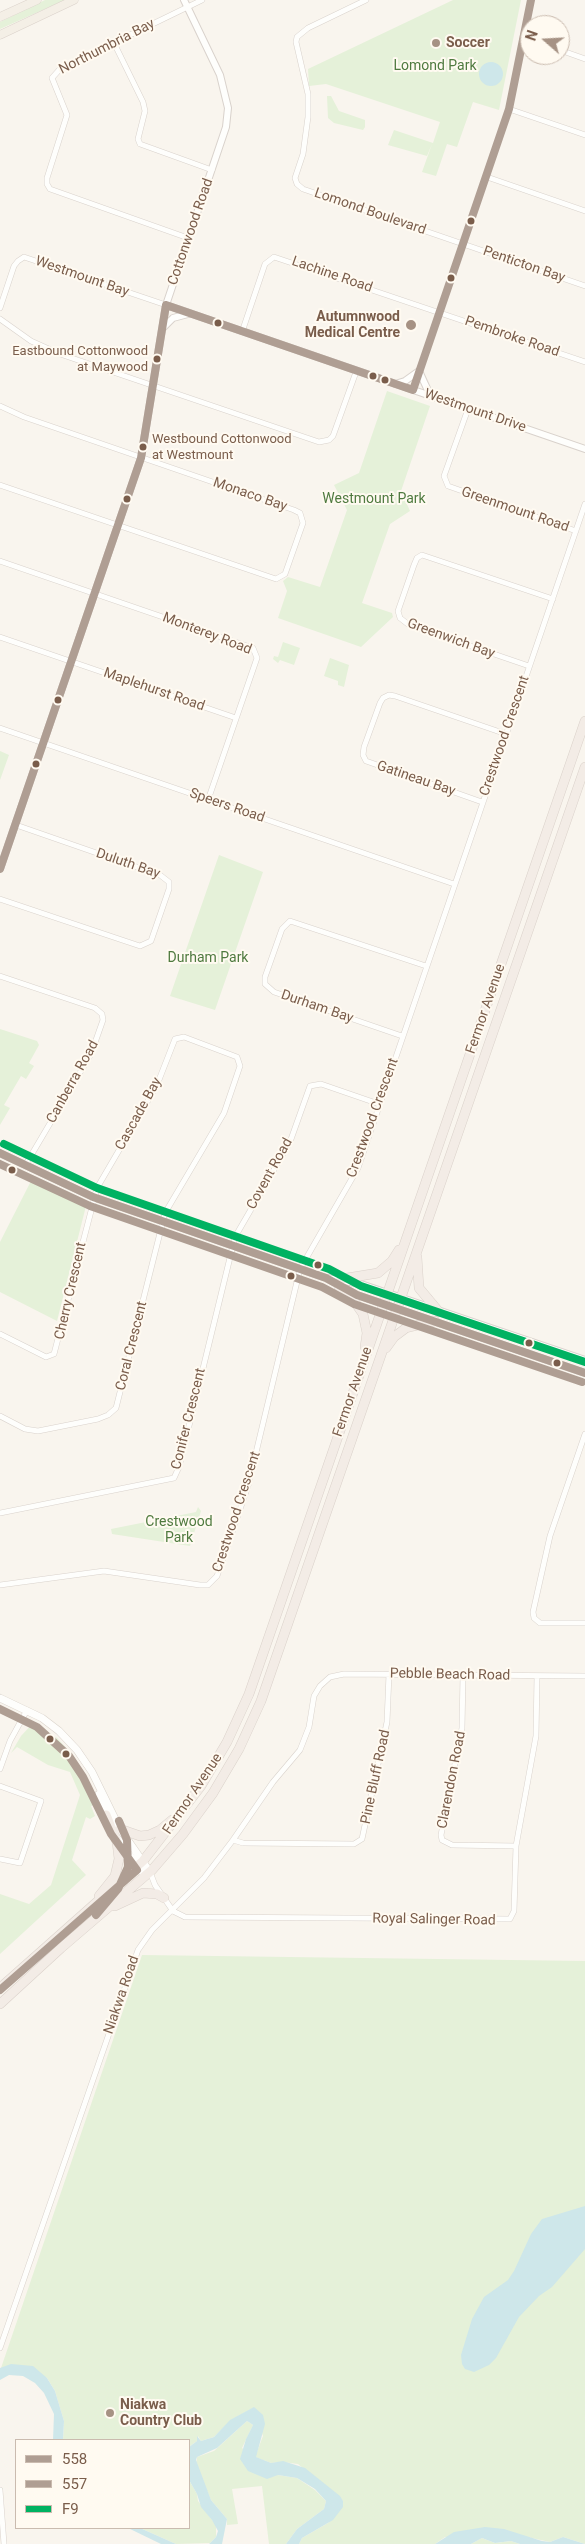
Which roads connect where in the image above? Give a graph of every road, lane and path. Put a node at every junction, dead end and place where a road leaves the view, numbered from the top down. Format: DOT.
graph roads {
  1 [pos="37,0"];
  2 [pos="74,0"];
  3 [pos="184,0"];
  4 [pos="202,0"];
  5 [pos="366,0"];
  6 [pos="531,0"];
  7 [pos="187,7"];
  8 [pos="528,15"];
  9 [pos="0,17"];
  10 [pos="0,35"];
  11 [pos="114,43"];
  12 [pos="570,54"];
  13 [pos="520,57"];
  14 [pos="585,59"];
  15 [pos="509,109"];
  16 [pos="585,135"];
  17 [pos="212,170"];
  18 [pos="486,177"];
  19 [pos="585,210"];
  20 [pos="188,238"];
  21 [pos="463,244"];
  22 [pos="585,286"];
  23 [pos="166,305"];
  24 [pos="0,308"];
  25 [pos="439,312"];
  26 [pos="189,314"];
  27 [pos="0,319"];
  28 [pos="162,329"];
  29 [pos="242,332"];
  30 [pos="585,362"];
  31 [pos="356,372"];
  32 [pos="419,372"];
  33 [pos="395,384"];
  34 [pos="154,386"];
  35 [pos="413,390"];
  36 [pos="431,396"];
  37 [pos="0,406"];
  38 [pos="468,409"];
  39 [pos="585,449"];
  40 [pos="141,458"];
  41 [pos="0,486"];
  42 [pos="585,504"];
  43 [pos="118,526"];
  44 [pos="576,531"];
  45 [pos="0,561"];
  46 [pos="95,594"];
  47 [pos="553,599"];
  48 [pos="0,637"];
  49 [pos="72,662"];
  50 [pos="529,666"];
  51 [pos="236,718"];
  52 [pos="585,721"];
  53 [pos="0,728"];
  54 [pos="506,734"];
  55 [pos="43,743"];
  56 [pos="585,767"];
  57 [pos="208,800"];
  58 [pos="482,802"];
  59 [pos="16,825"];
  60 [pos="0,869"];
  61 [pos="454,884"];
  62 [pos="0,898"];
  63 [pos="426,966"];
  64 [pos="0,976"];
  65 [pos="402,1036"];
  66 [pos="379,1104"];
  67 [pos="0,1153"];
  68 [pos="26,1164"];
  69 [pos="93,1197"];
  70 [pos="162,1222"];
  71 [pos="406,1240"];
  72 [pos="232,1246"];
  73 [pos="417,1247"];
  74 [pos="300,1270"];
  75 [pos="340,1283"];
  76 [pos="388,1293"];
  77 [pos="400,1297"];
  78 [pos="384,1304"];
  79 [pos="396,1308"];
  80 [pos="439,1312"];
  81 [pos="435,1321"];
  82 [pos="0,1334"];
  83 [pos="510,1334"];
  84 [pos="506,1345"];
  85 [pos="380,1356"];
  86 [pos="585,1360"];
  87 [pos="364,1362"];
  88 [pos="585,1373"];
  89 [pos="0,1416"];
  90 [pos="585,1434"];
  91 [pos="0,1513"];
  92 [pos="0,1584"];
  93 [pos="585,1623"];
  94 [pos="389,1674"];
  95 [pos="462,1675"];
  96 [pos="537,1676"];
  97 [pos="585,1676"];
  98 [pos="320,1686"];
  99 [pos="0,1699"];
  100 [pos="27,1710"];
  101 [pos="1,1761"];
  102 [pos="0,1769"];
  103 [pos="93,1775"];
  104 [pos="0,1786"];
  105 [pos="188,1804"];
  106 [pos="106,1815"];
  107 [pos="120,1829"];
  108 [pos="233,1840"];
  109 [pos="516,1846"];
  110 [pos="0,1859"];
  111 [pos="140,1864"];
  112 [pos="148,1874"];
  113 [pos="164,1898"];
  114 [pos="108,1909"];
  115 [pos="173,1911"];
  116 [pos="76,1922"];
  117 [pos="0,1988"];
  118 [pos="0,2004"];
  119 [pos="0,2348"];
  120 [pos="0,2490"];
  121 [pos="4,2544"];
  1 -- 9 [label="main road"];
  2 -- 10 [label="main road"];
  3 -- 7 [label="street, Cottonwood Road"];
  4 -- 7 [label="street, Northumbria Bay"];
  5 -- 21 [label="street, Lomond Boulevard"];
  6 -- 8 [label="street"];
  7 -- 11 [label="street, Northumbria Bay"];
  7 -- 17 [label="street, Cottonwood Road"];
  11 -- 17 [label="street"];
  11 -- 20 [label="street, Northumbria Bay"];
  12 -- 14 [label="street"];
  13 -- 15 [label="street"];
  15 -- 16 [label="street"];
  15 -- 18 [label="street"];
  17 -- 20 [label="street, Cottonwood Road"];
  18 -- 19 [label="street"];
  18 -- 21 [label="street"];
  20 -- 23 [label="street, Cottonwood Road"];
  21 -- 22 [label="street, Penticton Bay"];
  21 -- 25 [label="street"];
  23 -- 24 [label="street, Westmount Bay"];
  23 -- 26 [label="street, Westmount Drive"];
  23 -- 28 [label="street, Cottonwood Road"];
  25 -- 29 [label="street, Lachine Road"];
  25 -- 30 [label="street, Pembroke Road"];
  25 -- 32 [label="street"];
  26 -- 28 [label="street"];
  26 -- 29 [label="street, Westmount Drive"];
  27 -- 34 [label="street"];
  28 -- 34 [label="street, Cottonwood Road"];
  29 -- 31 [label="street, Westmount Drive"];
  31 -- 33 [label="street, Westmount Drive"];
  31 -- 34 [label="street"];
  32 -- 33 [label="street"];
  32 -- 35 [label="street"];
  32 -- 36 [label="street"];
  33 -- 35 [label="street, Westmount Drive"];
  34 -- 40 [label="street, Cottonwood Road"];
  35 -- 36 [label="street, Westmount Drive"];
  36 -- 38 [label="street, Westmount Drive"];
  37 -- 40 [label="street"];
  38 -- 39 [label="street, Westmount Drive"];
  38 -- 44 [label="street, Greenmount Road"];
  40 -- 43 [label="street, Cottonwood Road"];
  40 -- 43 [label="street, Monaco Bay"];
  41 -- 43 [label="street"];
  42 -- 44 [label="street, Crestwood Crescent"];
  43 -- 46 [label="street, Cottonwood Road"];
  44 -- 47 [label="street, Crestwood Crescent"];
  45 -- 46 [label="street"];
  46 -- 49 [label="street, Cottonwood Road"];
  46 -- 51 [label="street, Monterey Road"];
  47 -- 50 [label="street, Crestwood Crescent"];
  47 -- 50 [label="street, Greenwich Bay"];
  48 -- 49 [label="street, Maplehurst Road"];
  49 -- 51 [label="street, Maplehurst Road"];
  49 -- 55 [label="street, Cottonwood Road"];
  50 -- 54 [label="street, Crestwood Crescent"];
  51 -- 57 [label="street, Monterey Road"];
  52 -- 71 [label="highway, Fermor Avenue"];
  53 -- 55 [label="street, Speers Road"];
  54 -- 58 [label="street, Crestwood Crescent"];
  54 -- 58 [label="street, Gatineau Bay"];
  55 -- 57 [label="street, Speers Road"];
  55 -- 59 [label="street, Cottonwood Road"];
  56 -- 73 [label="highway, Fermor Avenue"];
  57 -- 61 [label="street, Speers Road"];
  58 -- 61 [label="street, Crestwood Crescent"];
  59 -- 60 [label="street, Cottonwood Road"];
  59 -- 62 [label="street, Duluth Bay"];
  61 -- 63 [label="street, Crestwood Crescent"];
  63 -- 65 [label="street, Crestwood Crescent"];
  63 -- 65 [label="street, Durham Bay"];
  64 -- 68 [label="street, Canberra Road"];
  65 -- 66 [label="street, Crestwood Crescent"];
  66 -- 72 [label="street, Covent Road"];
  66 -- 74 [label="street, Crestwood Crescent"];
  67 -- 68 [label="street"];
  68 -- 69 [label="street"];
  69 -- 70 [label="street"];
  69 -- 70 [label="street, Cascade Bay"];
  69 -- 82 [label="street, Cherry Crescent"];
  70 -- 72 [label="street"];
  70 -- 89 [label="street, Coral Crescent"];
  71 -- 75 [label="highway"];
  71 -- 76 [label="highway, Fermor Avenue"];
  72 -- 74 [label="street"];
  72 -- 91 [label="street, Conifer Crescent"];
  73 -- 77 [label="highway, Fermor Avenue"];
  73 -- 80 [label="highway"];
  74 -- 75 [label="street"];
  74 -- 92 [label="street, Crestwood Crescent"];
  75 -- 76 [label="street"];
  75 -- 78 [label="street"];
  75 -- 87 [label="highway"];
  76 -- 77 [label="street"];
  76 -- 78 [label="highway, Fermor Avenue"];
  77 -- 79 [label="highway, Fermor Avenue"];
  77 -- 80 [label="street"];
  78 -- 79 [label="street"];
  78 -- 87 [label="highway, Fermor Avenue"];
  79 -- 81 [label="street"];
  79 -- 85 [label="highway, Fermor Avenue"];
  80 -- 83 [label="street"];
  81 -- 84 [label="street"];
  81 -- 85 [label="highway"];
  83 -- 84 [label="street"];
  83 -- 86 [label="street"];
  84 -- 88 [label="street"];
  85 -- 112 [label="highway, Fermor Avenue"];
  87 -- 105 [label="highway, Fermor Avenue"];
  90 -- 93 [label="street"];
  94 -- 95 [label="street, Pebble Beach Road"];
  94 -- 98 [label="street, Pebble Beach Road"];
  94 -- 108 [label="street, Pine Bluff Road"];
  95 -- 96 [label="street, Pebble Beach Road"];
  95 -- 109 [label="street, Clarendon Road"];
  96 -- 97 [label="street, Pebble Beach Road"];
  96 -- 109 [label="street, Royal Salinger Road"];
  98 -- 108 [label="street, Niakwa Road"];
  99 -- 100 [label="main road"];
  100 -- 101 [label="street"];
  100 -- 103 [label="main road"];
  101 -- 102 [label="street"];
  103 -- 106 [label="main road"];
  103 -- 107 [label="main road"];
  104 -- 110 [label="street"];
  105 -- 107 [label="highway"];
  105 -- 111 [label="highway, Fermor Avenue"];
  106 -- 111 [label="main road"];
  106 -- 116 [label="highway"];
  107 -- 111 [label="main road"];
  108 -- 115 [label="street, Niakwa Road"];
  109 -- 115 [label="street, Royal Salinger Road"];
  111 -- 112 [label="main road"];
  111 -- 116 [label="highway, Fermor Avenue"];
  112 -- 113 [label="street"];
  112 -- 114 [label="highway, Fermor Avenue"];
  113 -- 114 [label="highway"];
  113 -- 115 [label="street"];
  114 -- 118 [label="highway, Fermor Avenue"];
  115 -- 119 [label="street, Niakwa Road"];
  116 -- 117 [label="highway, Fermor Avenue"];
  120 -- 121 [label="street"];
}
